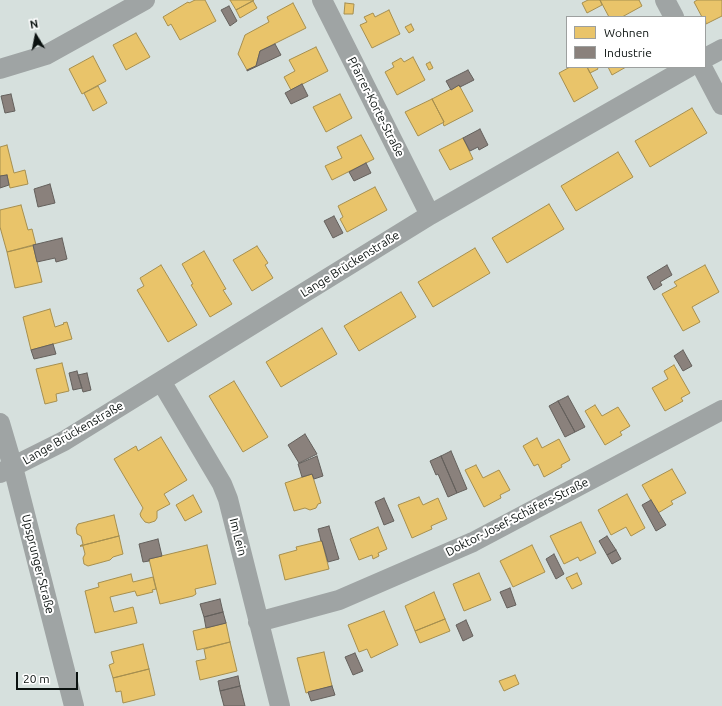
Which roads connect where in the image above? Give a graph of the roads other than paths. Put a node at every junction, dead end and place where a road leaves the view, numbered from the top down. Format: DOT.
graph roads {
  1 [pos="145,0"];
  2 [pos="322,0"];
  3 [pos="665,0"];
  4 [pos="673,16"];
  5 [pos="722,49"];
  6 [pos="706,57"];
  7 [pos="687,68"];
  8 [pos="703,68"];
  9 [pos="0,69"];
  10 [pos="722,105"];
  11 [pos="430,214"];
  12 [pos="161,381"];
  13 [pos="722,410"];
  14 [pos="0,423"];
  15 [pos="6,470"];
  16 [pos="258,622"];
  17 [pos="74,706"];
  18 [pos="280,706"];
  1 -- 9 [label="street"];
  2 -- 11 [label="street, Pfarrer-Korte-Straße"];
  3 -- 4 [label="street"];
  5 -- 6 [label="street"];
  7 -- 11 [label="street, Lange Brückenstraße"];
  8 -- 10 [label="street"];
  11 -- 12 [label="street, Lange Brückenstraße"];
  12 -- 15 [label="street, Lange Brückenstraße"];
  12 -- 16 [label="street, Im Lein"];
  13 -- 16 [label="street, Doktor-Josef-Schäfers-Straße"];
  14 -- 15 [label="street, Upsprunger Straße"];
  15 -- 17 [label="street, Upsprunger Straße"];
  16 -- 18 [label="street, Im Lein"];
}
